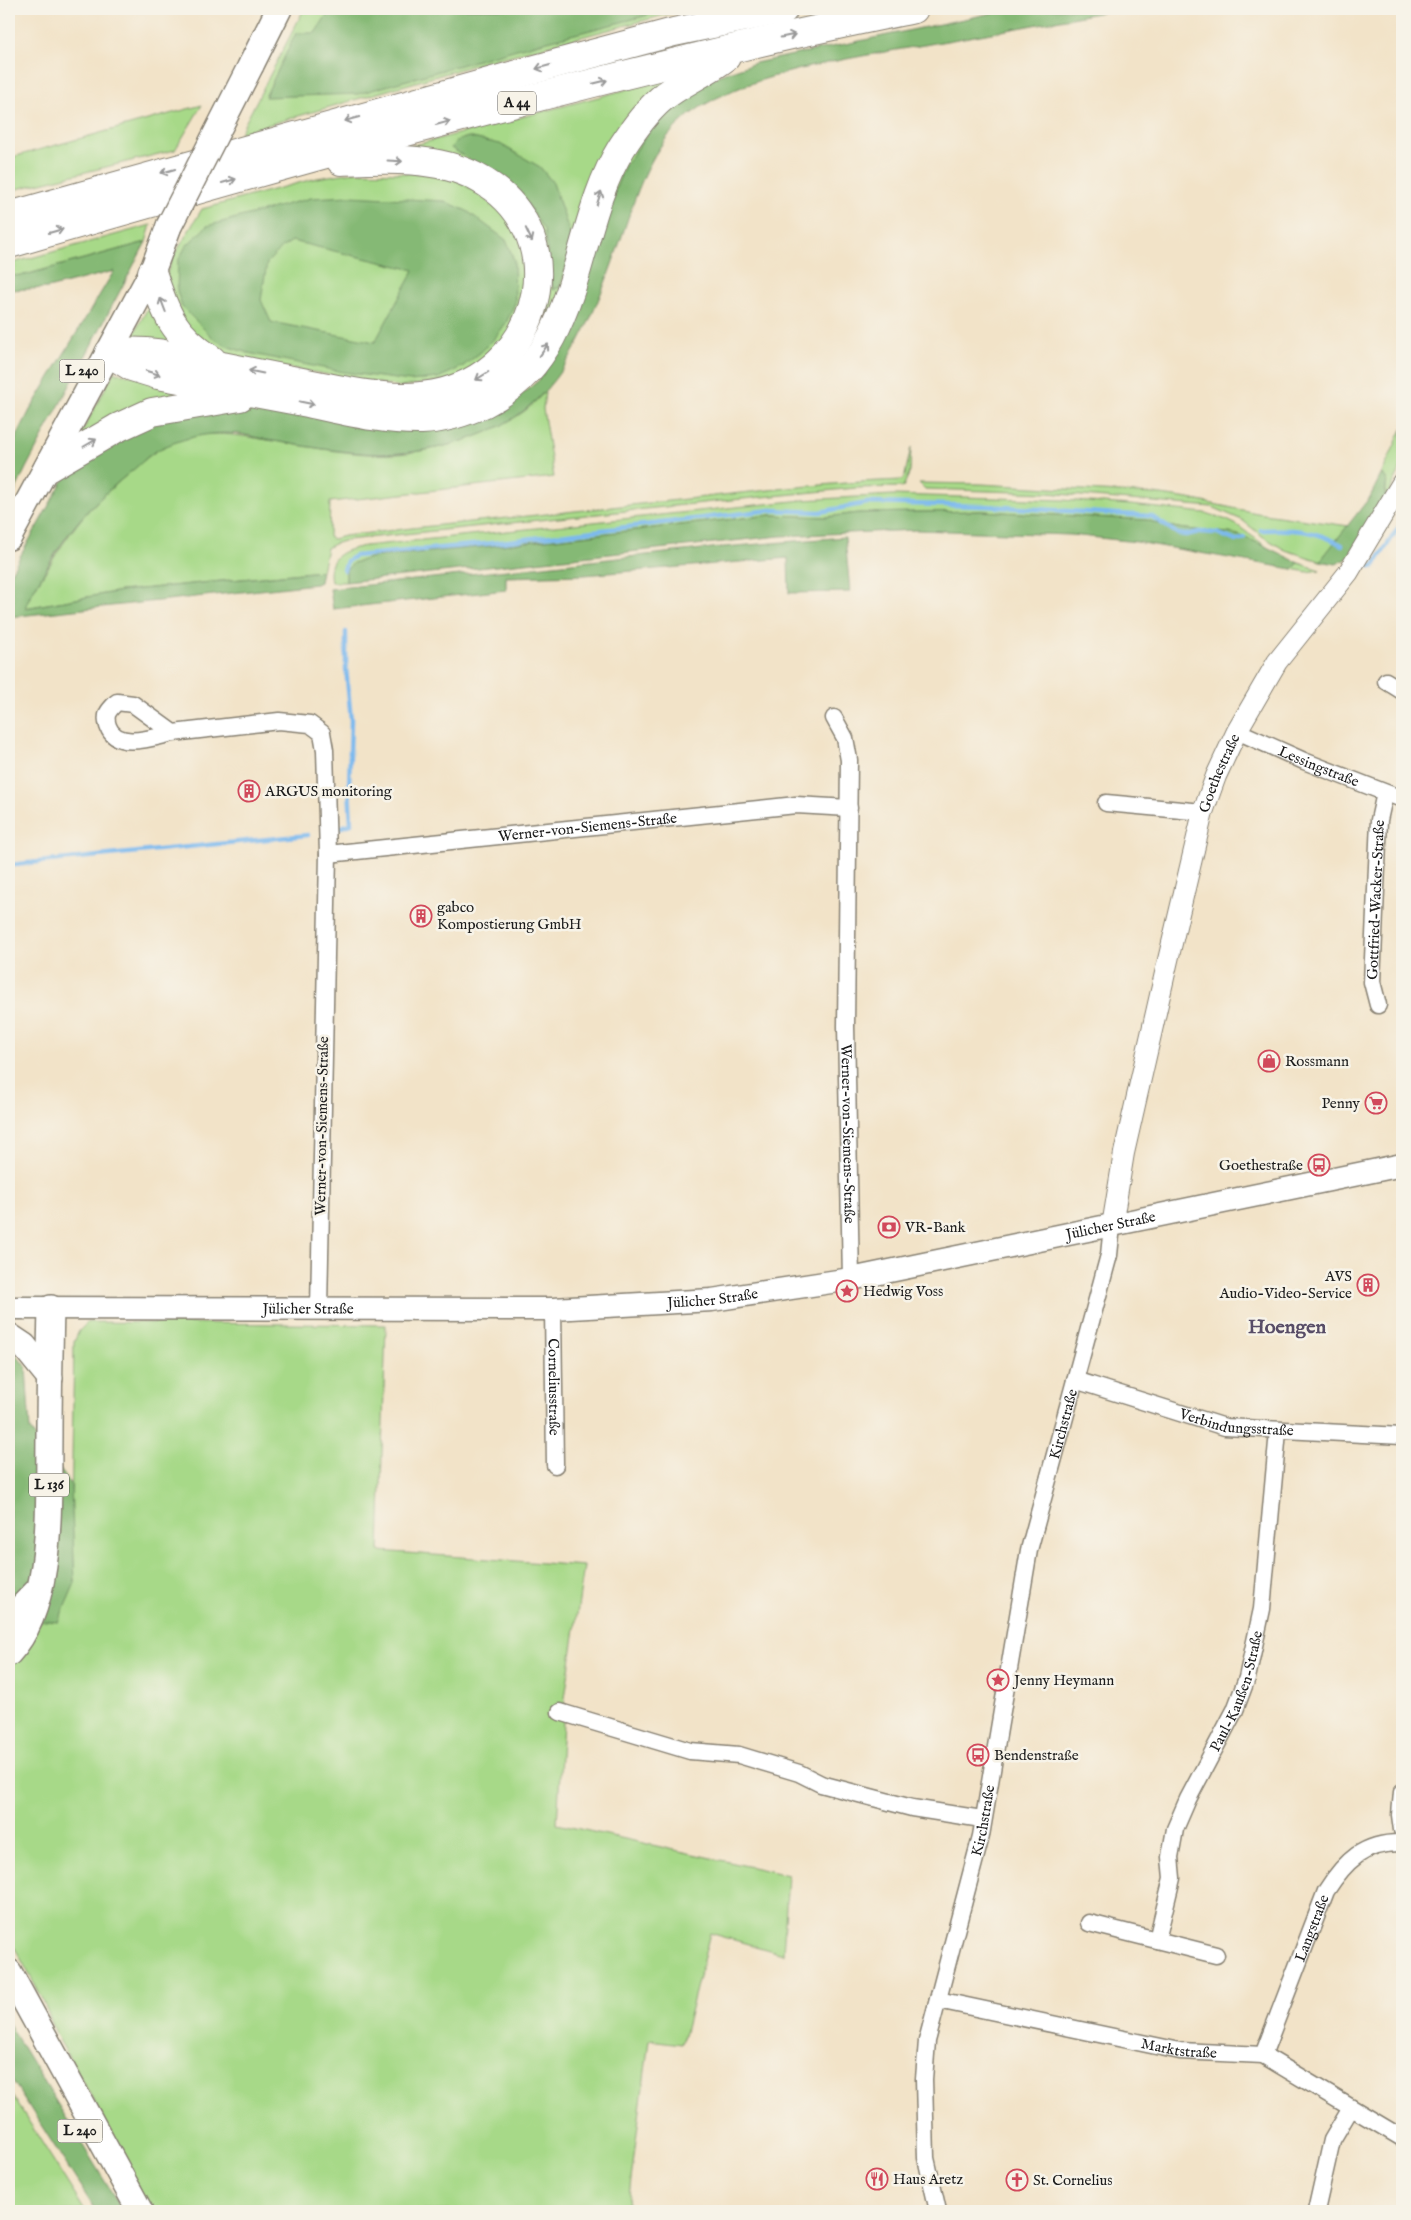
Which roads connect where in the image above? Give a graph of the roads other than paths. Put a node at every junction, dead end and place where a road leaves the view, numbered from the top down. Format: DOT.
graph roads {
  1 [pos="279,9"];
  2 [pos="714,9"];
  3 [pos="784,9"];
  4 [pos="914,9"];
  5 [pos="674,32"];
  6 [pos="741,46"];
  7 [pos="294,162"];
  8 [pos="9,216"];
  9 [pos="169,226"];
  10 [pos="9,244"];
  11 [pos="152,272"];
  12 [pos="109,353"];
  13 [pos="220,365"];
  14 [pos="259,394"];
  15 [pos="48,468"];
  16 [pos="1402,483"];
  17 [pos="9,523"];
  18 [pos="9,537"];
  19 [pos="1386,681"];
  20 [pos="1402,691"];
  21 [pos="834,718"];
  22 [pos="1237,731"];
  23 [pos="173,733"];
  24 [pos="1385,794"];
  25 [pos="1402,799"];
  26 [pos="1106,803"];
  27 [pos="849,808"];
  28 [pos="1203,812"];
  29 [pos="328,854"];
  30 [pos="1378,1005"];
  31 [pos="1402,1165"];
  32 [pos="1112,1226"];
  33 [pos="851,1279"];
  34 [pos="9,1308"];
  35 [pos="51,1308"];
  36 [pos="319,1308"];
  37 [pos="552,1309"];
  38 [pos="9,1336"];
  39 [pos="50,1378"];
  40 [pos="1076,1380"];
  41 [pos="1278,1431"];
  42 [pos="1402,1436"];
  43 [pos="555,1465"];
  44 [pos="38,1590"];
  45 [pos="9,1620"];
  46 [pos="9,1653"];
  47 [pos="560,1712"];
  48 [pos="1402,1792"];
  49 [pos="982,1820"];
  50 [pos="1402,1830"];
  51 [pos="1402,1843"];
  52 [pos="1089,1923"];
  53 [pos="1157,1940"];
  54 [pos="1216,1955"];
  55 [pos="9,1972"];
  56 [pos="938,2000"];
  57 [pos="9,2007"];
  58 [pos="1263,2056"];
  59 [pos="1351,2108"];
  60 [pos="1402,2138"];
  61 [pos="128,2211"];
  62 [pos="140,2211"];
  63 [pos="938,2211"];
  64 [pos="1316,2211"];
  1 -- 9 [label="main road, L 240, bridge"];
  2 -- 5 [label="highway"];
  3 -- 5 [label="highway, A 44"];
  6 -- 4 [label="highway, A 44, one-way"];
  5 -- 8 [label="highway, A 44, one-way"];
  7 -- 6 [label="highway, A 44, one-way"];
  14 -- 6 [label="highway, one-way"];
  10 -- 7 [label="highway, A 44, one-way"];
  7 -- 13 [label="highway, one-way"];
  9 -- 11 [label="main road, L 240"];
  9 -- 17 [label="main road, L 240"];
  11 -- 12 [label="main road, L 240"];
  13 -- 11 [label="highway, one-way"];
  12 -- 13 [label="highway"];
  12 -- 14 [label="highway, one-way"];
  12 -- 15 [label="main road, L 240"];
  15 -- 14 [label="highway, one-way"];
  15 -- 18 [label="main road, L 240"];
  16 -- 22 [label="street, Goethestraße"];
  19 -- 20 [label="street"];
  21 -- 27 [label="street, Werner-von-Siemens-Straße"];
  22 -- 24 [label="street, Lessingstraße"];
  22 -- 28 [label="street, Goethestraße"];
  23 -- 29 [label="street, Werner-von-Siemens-Straße"];
  24 -- 25 [label="street, Lessingstraße"];
  24 -- 30 [label="street, Gottfried-Wacker-Straße"];
  26 -- 28 [label="street"];
  27 -- 29 [label="street, Werner-von-Siemens-Straße"];
  27 -- 33 [label="street, Werner-von-Siemens-Straße"];
  28 -- 32 [label="street, Goethestraße"];
  29 -- 36 [label="street, Werner-von-Siemens-Straße"];
  31 -- 32 [label="main road, Jülicher Straße"];
  32 -- 33 [label="main road, Jülicher Straße"];
  32 -- 40 [label="street, Kirchstraße"];
  33 -- 37 [label="main road, Jülicher Straße"];
  34 -- 35 [label="main road, Jülicher Straße"];
  35 -- 36 [label="main road, Jülicher Straße"];
  35 -- 39 [label="main road, L 136"];
  36 -- 37 [label="main road, Jülicher Straße"];
  37 -- 43 [label="street, Corneliusstraße"];
  38 -- 39 [label="main road"];
  39 -- 44 [label="main road, L 136"];
  40 -- 41 [label="street, Verbindungsstraße"];
  40 -- 49 [label="street, Kirchstraße"];
  41 -- 42 [label="street, Verbindungsstraße"];
  41 -- 53 [label="street, Paul-Kaußen-Straße"];
  44 -- 45 [label="main road"];
  44 -- 46 [label="main road, L 136"];
  47 -- 49 [label="street"];
  48 -- 50 [label="street"];
  49 -- 56 [label="street, Kirchstraße"];
  51 -- 58 [label="street, Langstraße"];
  52 -- 53 [label="street"];
  53 -- 54 [label="street"];
  55 -- 62 [label="main road, L 240"];
  56 -- 58 [label="street, Marktstraße"];
  56 -- 63 [label="street, Kirchstraße"];
  57 -- 61 [label="main road, L 240"];
  58 -- 59 [label="street, Marktstraße"];
  59 -- 60 [label="street, Marktstraße"];
  59 -- 64 [label="street"];
}
